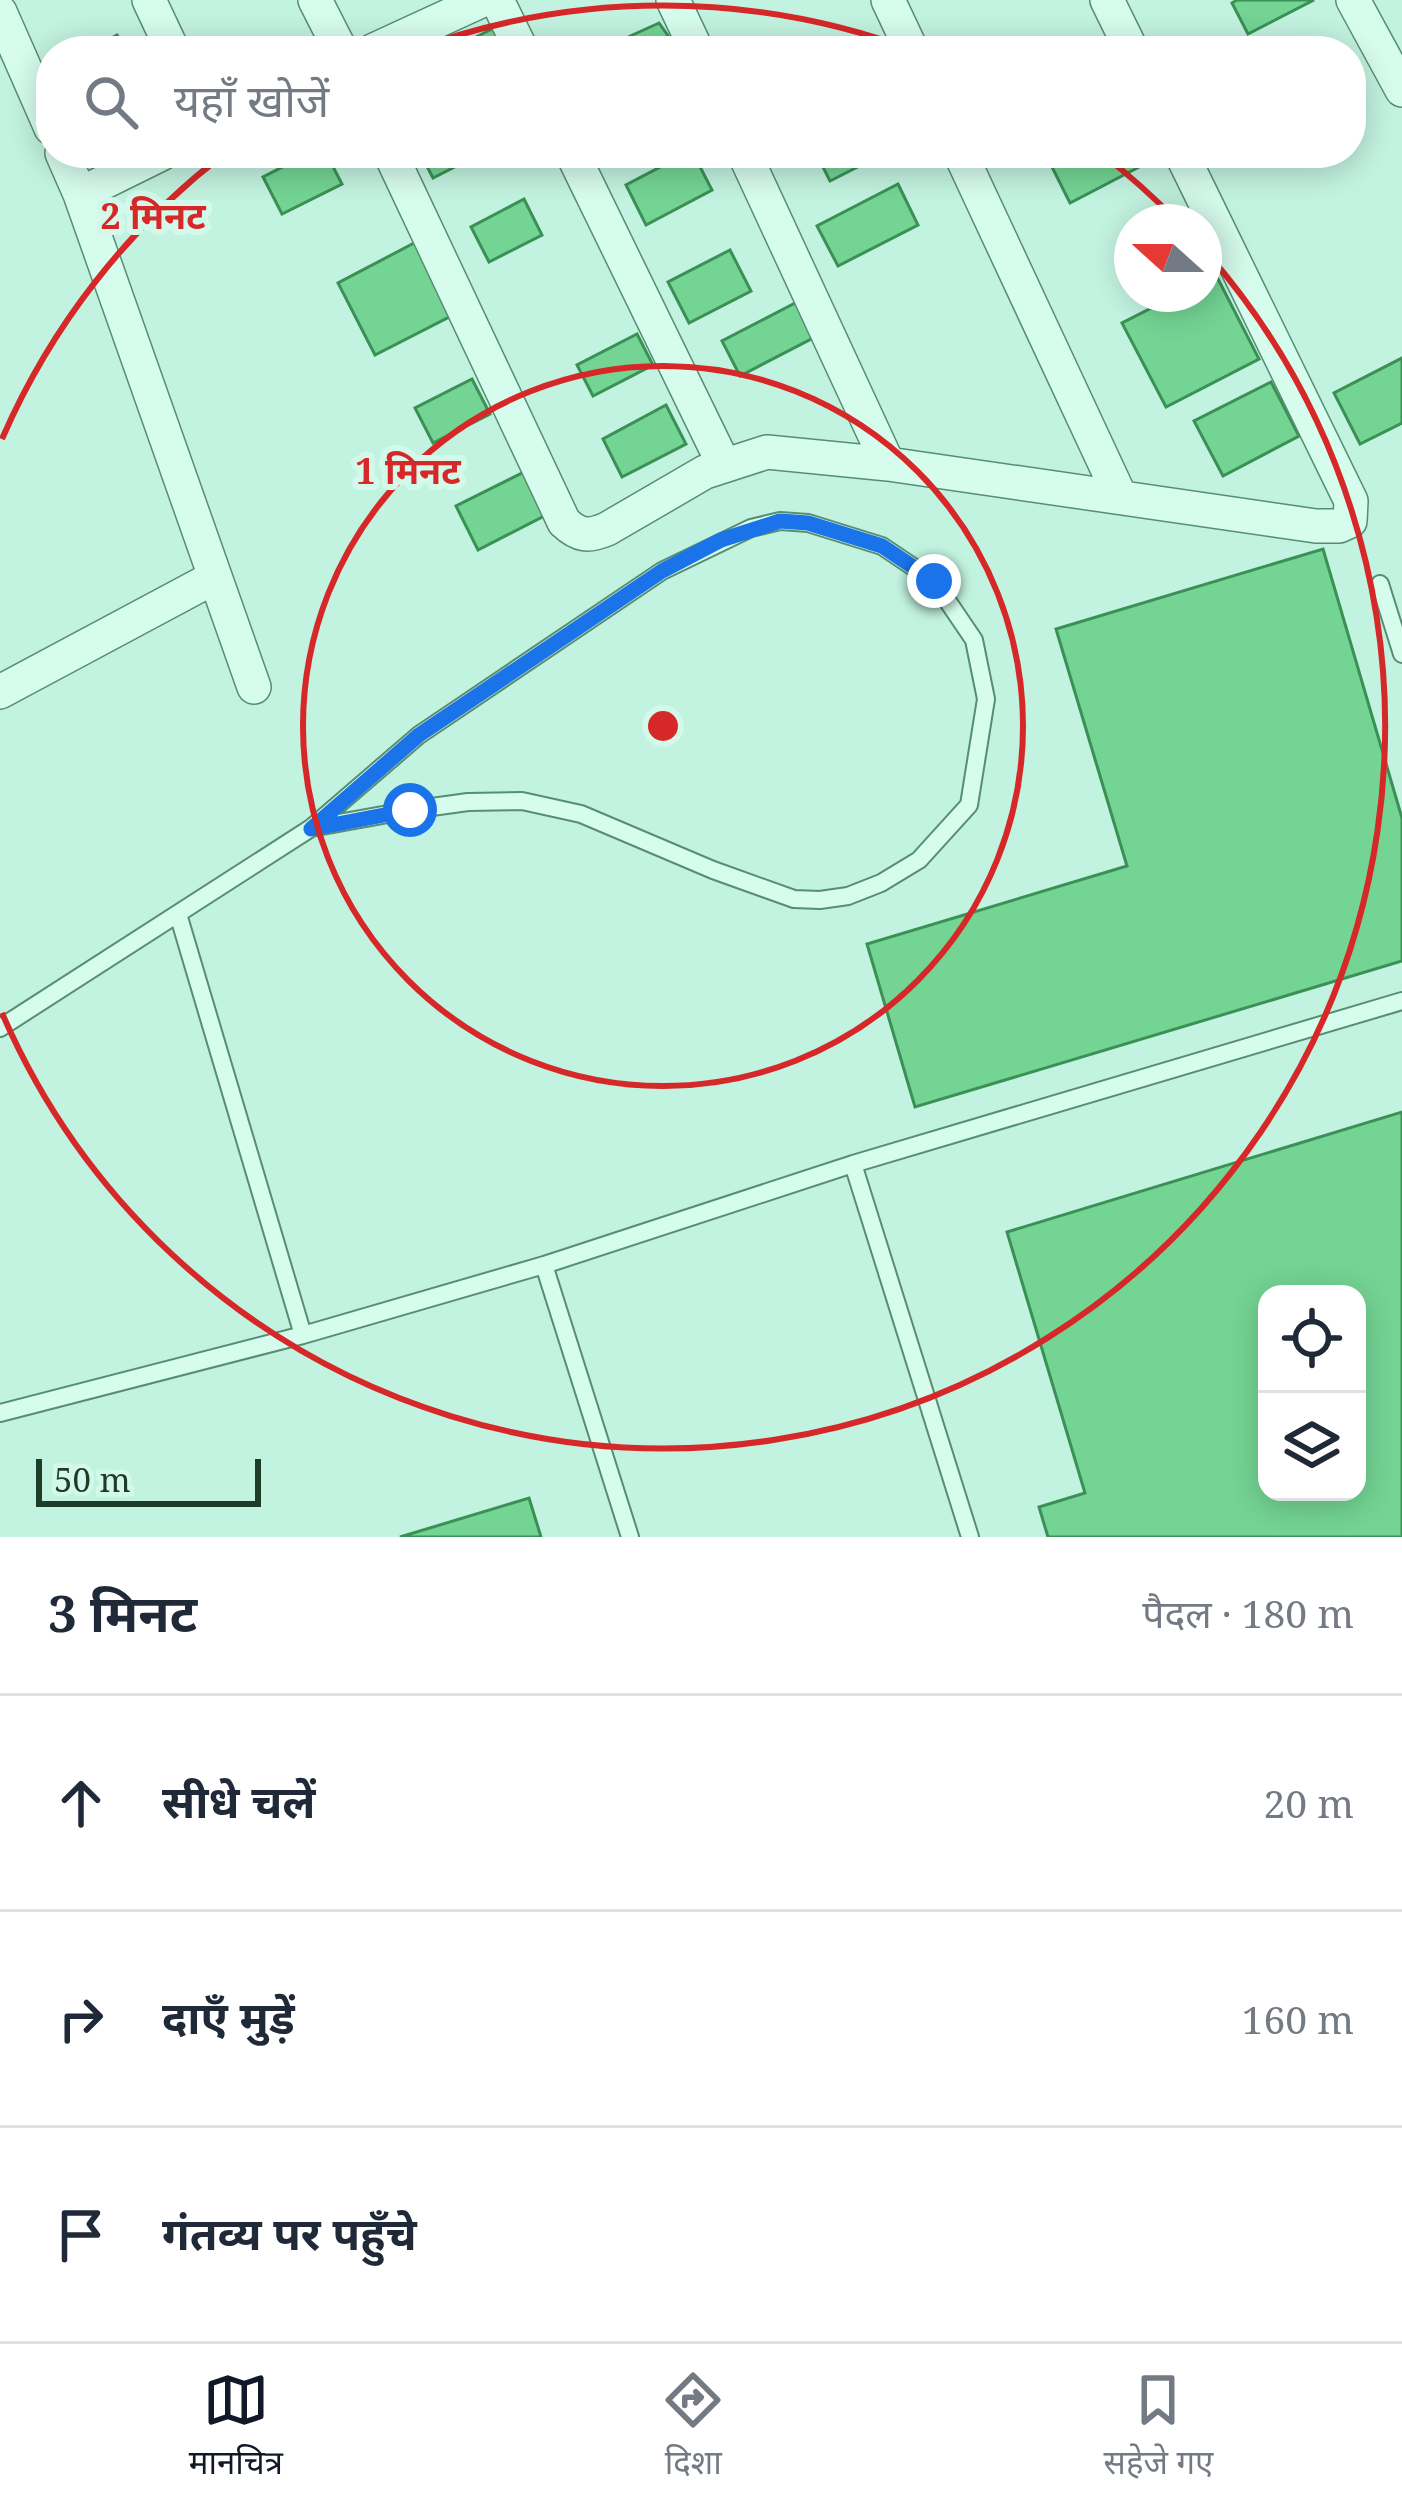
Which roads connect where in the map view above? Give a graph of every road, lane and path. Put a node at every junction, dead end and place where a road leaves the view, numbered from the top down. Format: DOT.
graph roads {
  1 [pos="149,0"];
  2 [pos="315,0"];
  3 [pos="483,0"];
  4 [pos="497,0"];
  5 [pos="673,0"];
  6 [pos="889,0"];
  7 [pos="1107,0"];
  8 [pos="1353,0"];
  9 [pos="0,12"];
  10 [pos="166,36"];
  11 [pos="333,36"];
  12 [pos="405,36"];
  13 [pos="515,36"];
  14 [pos="690,36"];
  15 [pos="905,36"];
  16 [pos="1125,36"];
  17 [pos="1402,90"];
  18 [pos="36,94"];
  19 [pos="69,168"];
  20 [pos="133,168"];
  21 [pos="397,168"];
  22 [pos="579,168"];
  23 [pos="751,168"];
  24 [pos="967,168"];
  25 [pos="1188,168"];
  26 [pos="80,194"];
  27 [pos="888,464"];
  28 [pos="724,465"];
  29 [pos="1120,496"];
  30 [pos="215,577"];
  31 [pos="1380,584"];
  32 [pos="1402,654"];
  33 [pos="254,687"];
  34 [pos="0,692"];
  35 [pos="311,829"];
  36 [pos="178,914"];
  37 [pos="1402,1001"];
  38 [pos="0,1028"];
  39 [pos="853,1164"];
  40 [pos="544,1265"];
  41 [pos="303,1335"];
  42 [pos="0,1413"];
  43 [pos="630,1537"];
  44 [pos="970,1537"];
  1 -- 10 [label="street"];
  2 -- 11 [label="street"];
  3 -- 12 [label="street"];
  4 -- 13 [label="street"];
  5 -- 14 [label="street"];
  6 -- 15 [label="street"];
  7 -- 16 [label="street"];
  8 -- 17 [label="street"];
  9 -- 18 [label="street"];
  19 -- 26 [label="street"];
  20 -- 26 [label="street"];
  21 -- 28 [label="street"];
  22 -- 28 [label="street"];
  23 -- 27 [label="street"];
  24 -- 29 [label="street"];
  25 -- 29 [label="street"];
  26 -- 30 [label="street"];
  27 -- 28 [label="street"];
  27 -- 29 [label="street"];
  30 -- 33 [label="street"];
  30 -- 34 [label="street"];
  31 -- 32 [label="lane"];
  35 -- 35 [label="lane"];
  35 -- 36 [label="lane"];
  36 -- 38 [label="lane"];
  36 -- 41 [label="lane"];
  37 -- 39 [label="lane"];
  39 -- 40 [label="lane"];
  39 -- 44 [label="lane"];
  40 -- 41 [label="lane"];
  40 -- 43 [label="lane"];
  41 -- 42 [label="lane"];
}
